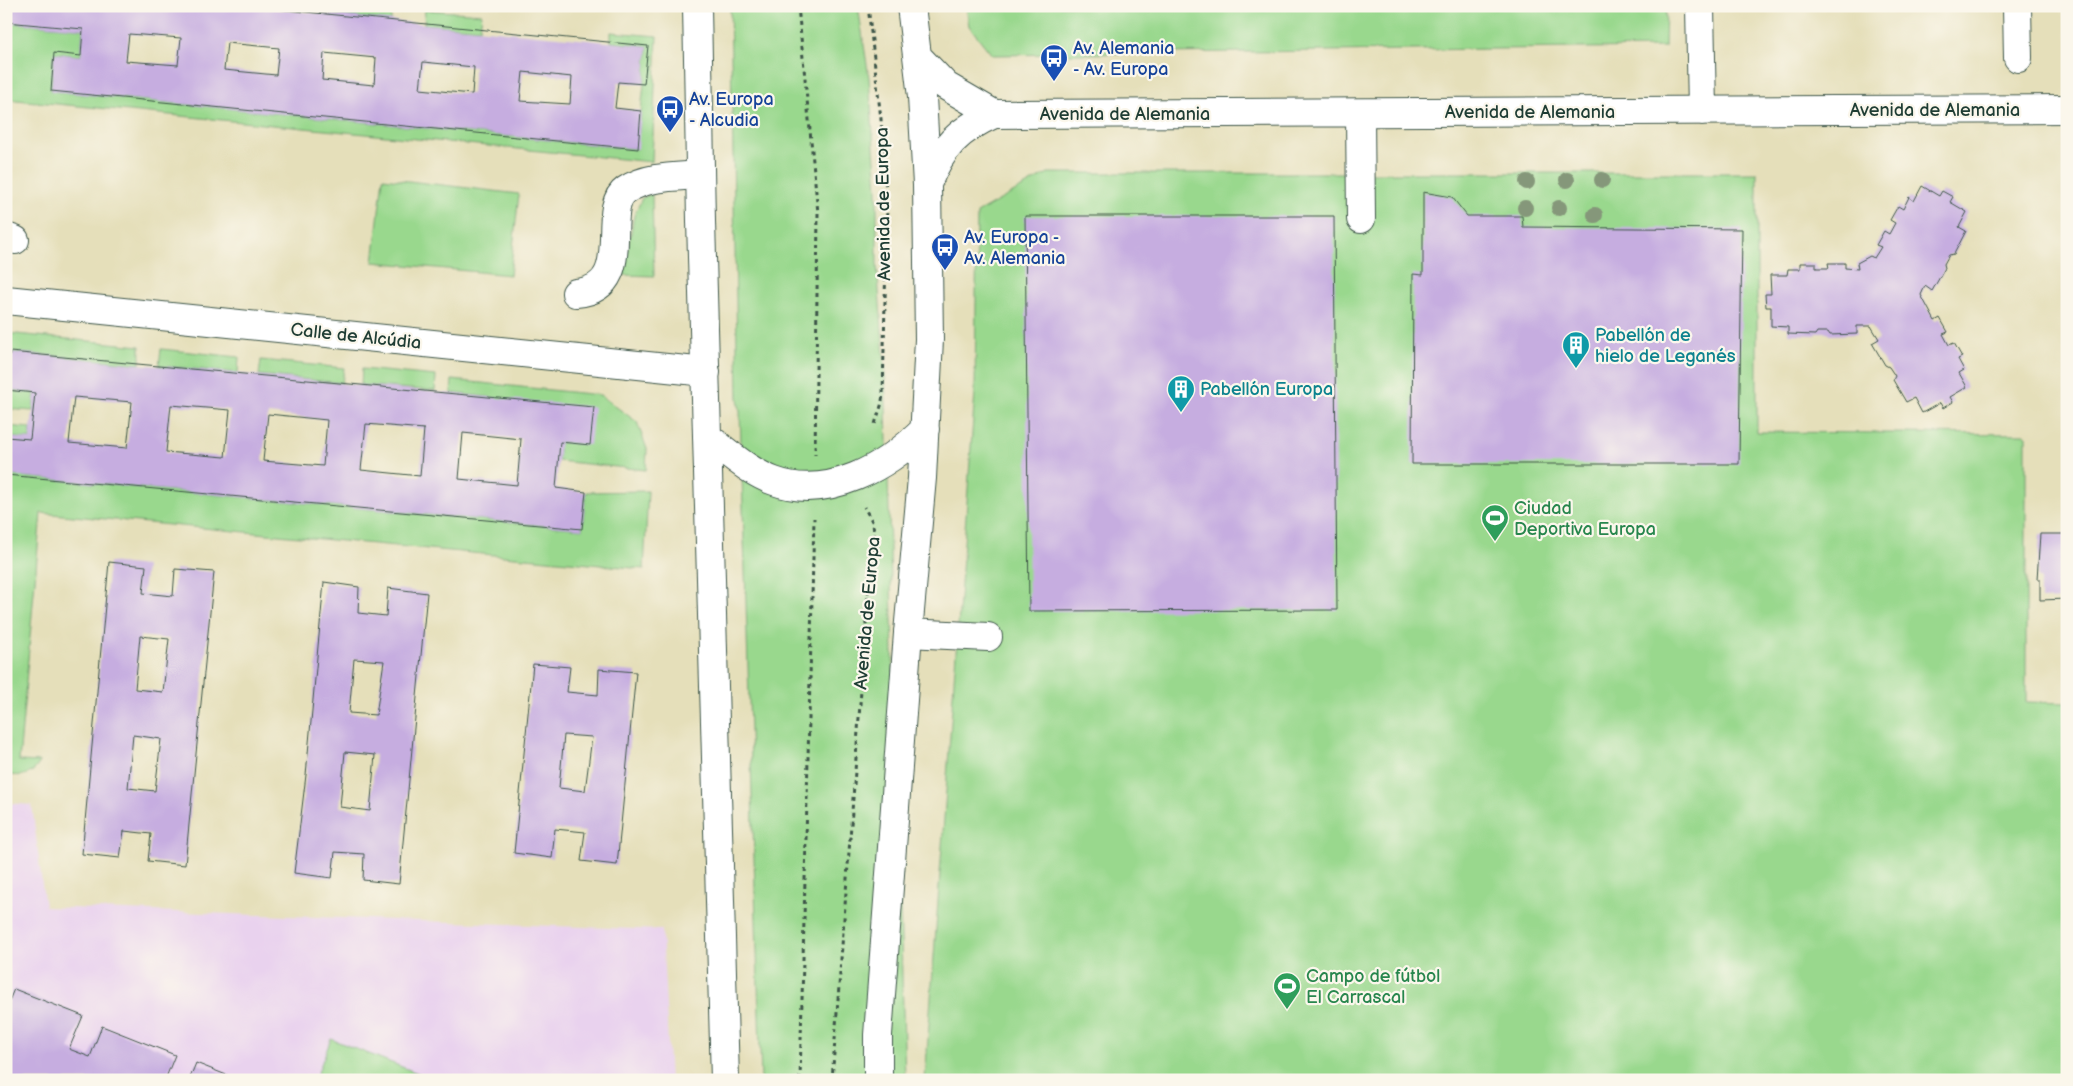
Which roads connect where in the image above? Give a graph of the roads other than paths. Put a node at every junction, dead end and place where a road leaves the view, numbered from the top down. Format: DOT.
graph roads {
  1 [pos="697,6"];
  2 [pos="912,6"];
  3 [pos="1700,6"];
  4 [pos="2016,6"];
  5 [pos="917,56"];
  6 [pos="2018,58"];
  7 [pos="2067,109"];
  8 [pos="1702,111"];
  9 [pos="1360,113"];
  10 [pos="994,114"];
  11 [pos="700,175"];
  12 [pos="927,185"];
  13 [pos="1360,219"];
  14 [pos="576,293"];
  15 [pos="6,300"];
  16 [pos="706,372"];
  17 [pos="925,429"];
  18 [pos="707,437"];
  19 [pos="908,633"];
  20 [pos="988,638"];
  21 [pos="725,1080"];
  22 [pos="878,1080"];
  1 -- 11 [label="main road"];
  2 -- 5 [label="main road"];
  3 -- 8 [label="main road"];
  4 -- 6 [label="main road"];
  5 -- 10 [label="main road"];
  5 -- 12 [label="main road"];
  7 -- 8 [label="main road, Avenida de Alemania"];
  8 -- 9 [label="main road, Avenida de Alemania"];
  9 -- 10 [label="main road, Avenida de Alemania"];
  9 -- 13 [label="main road"];
  10 -- 12 [label="main road"];
  11 -- 14 [label="main road"];
  11 -- 16 [label="main road"];
  12 -- 17 [label="main road"];
  15 -- 16 [label="main road, Calle de Alcúdia"];
  16 -- 18 [label="main road"];
  17 -- 18 [label="main road"];
  17 -- 19 [label="main road"];
  18 -- 21 [label="main road"];
  19 -- 20 [label="main road"];
  19 -- 22 [label="main road"];
}
